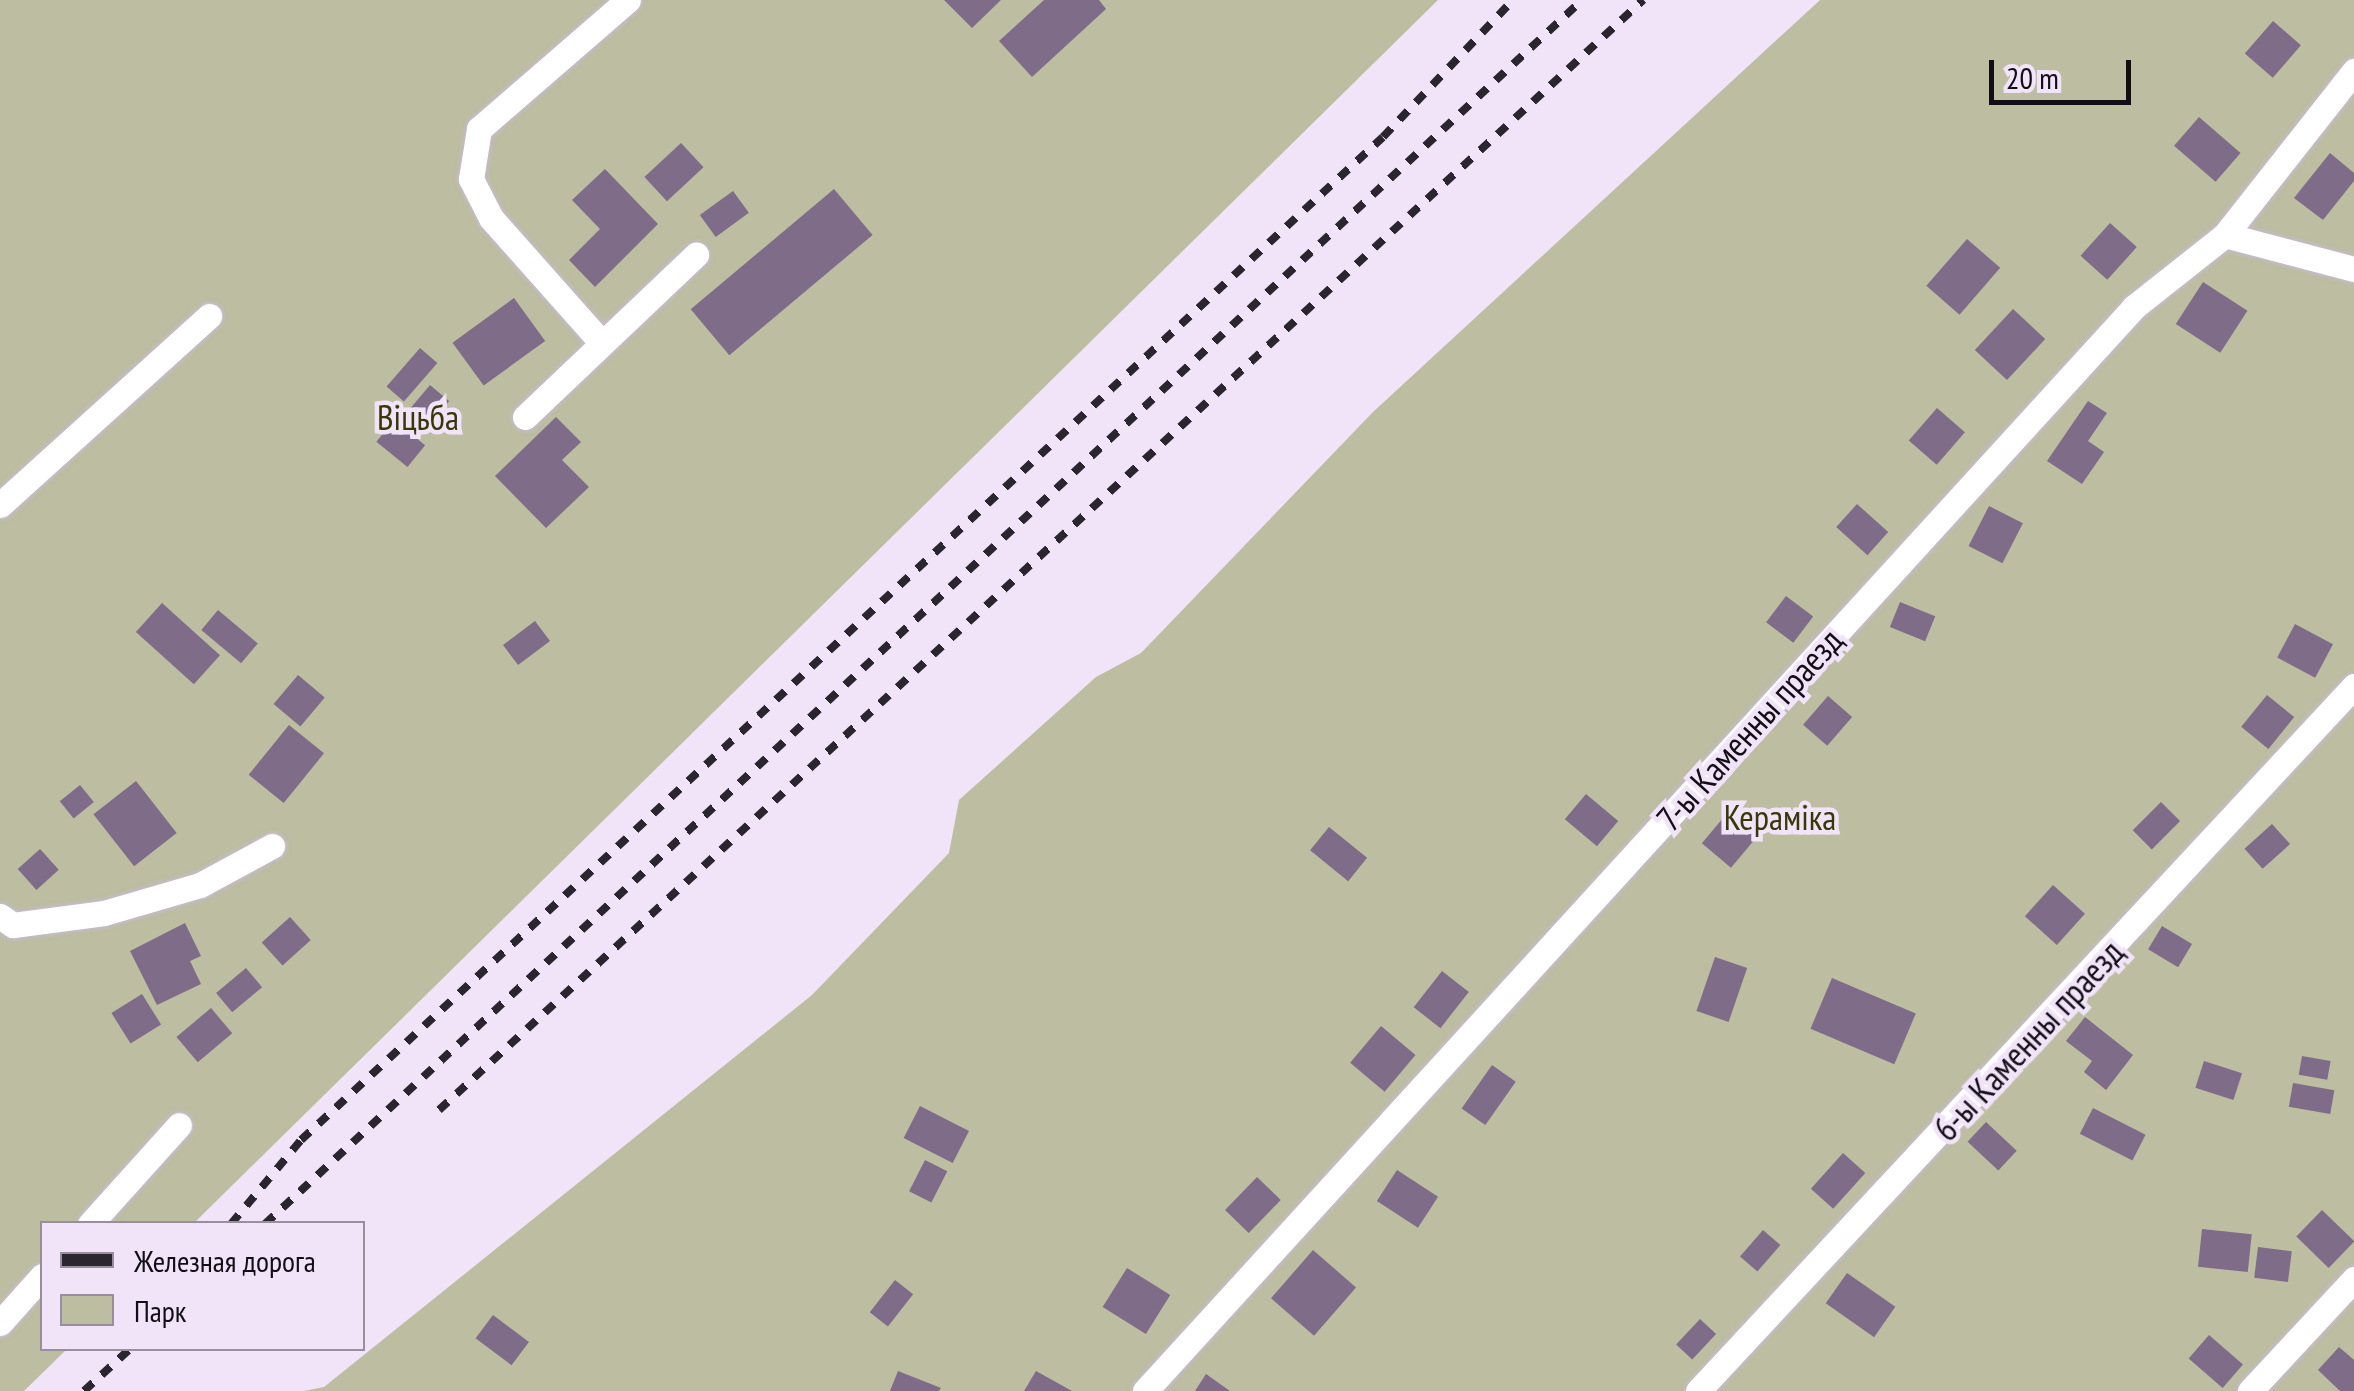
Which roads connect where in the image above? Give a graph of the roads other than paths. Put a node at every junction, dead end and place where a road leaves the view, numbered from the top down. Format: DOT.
graph roads {
  1 [pos="628,0"];
  2 [pos="2354,71"];
  3 [pos="2225,235"];
  4 [pos="696,255"];
  5 [pos="2354,269"];
  6 [pos="209,316"];
  7 [pos="601,342"];
  8 [pos="525,417"];
  9 [pos="1,500"];
  10 [pos="2354,686"];
  11 [pos="272,846"];
  12 [pos="0,916"];
  13 [pos="179,1125"];
  14 [pos="93,1221"];
  15 [pos="40,1278"];
  16 [pos="2354,1279"];
  17 [pos="0,1324"];
  18 [pos="1145,1391"];
  19 [pos="1698,1391"];
  20 [pos="2250,1391"];
  1 -- 7 [label="lane"];
  2 -- 3 [label="lane, 7-ы Каменны праезд"];
  3 -- 5 [label="lane"];
  3 -- 18 [label="lane, 7-ы Каменны праезд"];
  4 -- 7 [label="lane"];
  6 -- 9 [label="lane"];
  7 -- 8 [label="lane"];
  10 -- 19 [label="lane, 6-ы Каменны праезд"];
  11 -- 12 [label="lane"];
  13 -- 14 [label="lane"];
  15 -- 17 [label="lane"];
  16 -- 20 [label="lane"];
}
